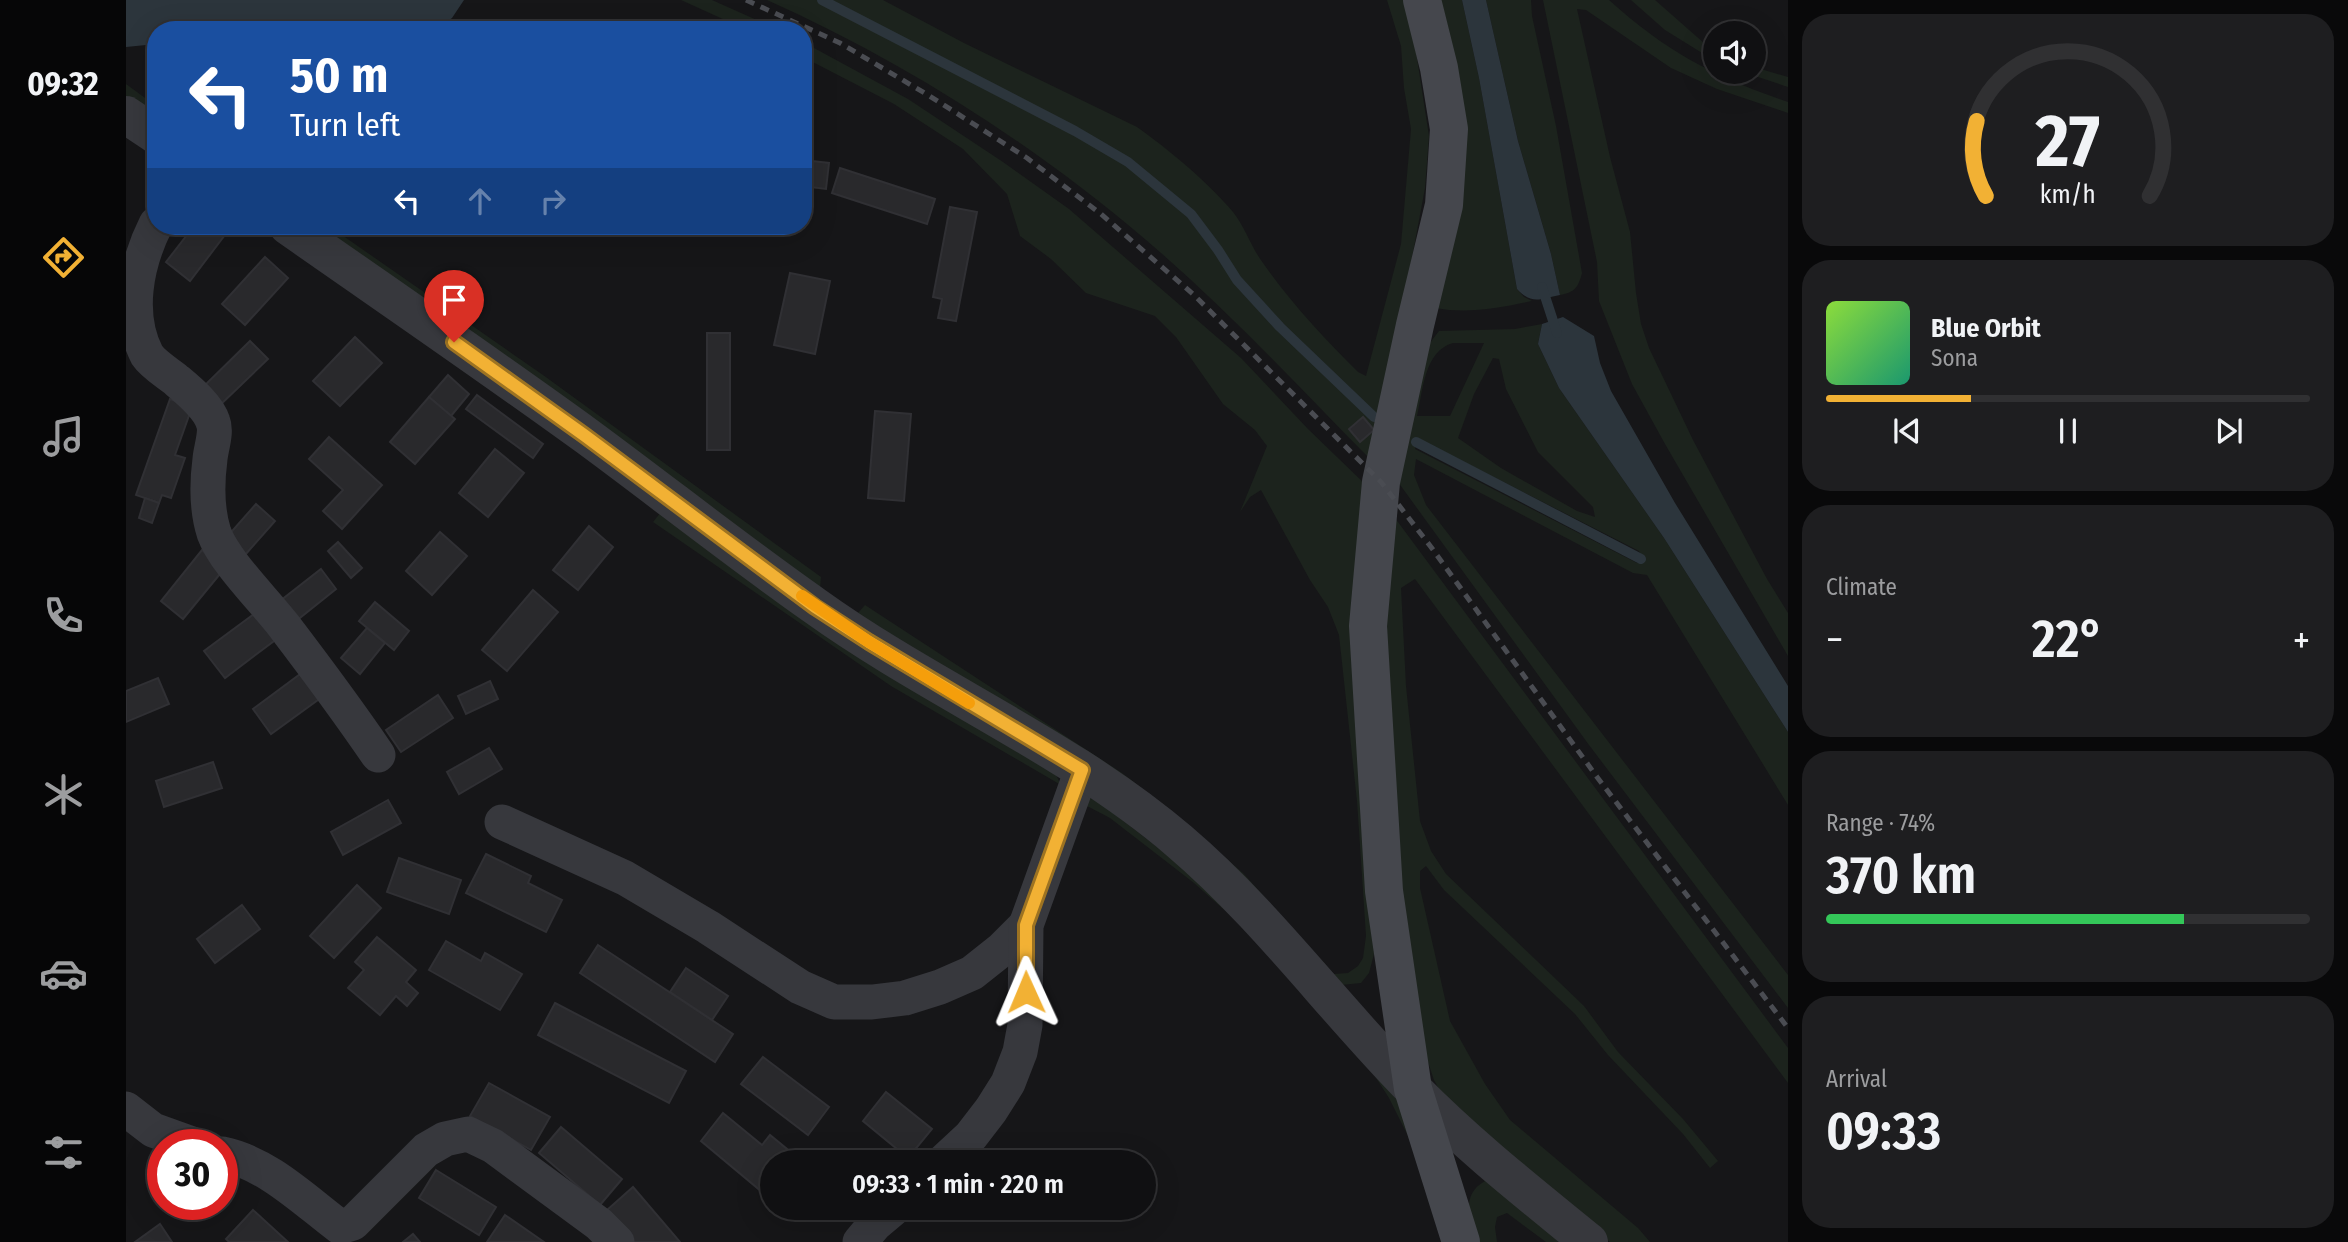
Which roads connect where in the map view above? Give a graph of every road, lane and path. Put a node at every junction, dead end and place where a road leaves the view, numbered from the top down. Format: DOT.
graph roads {
  1 [pos="1422,0"];
  2 [pos="126,115"];
  3 [pos="147,129"];
  4 [pos="151,235"];
  5 [pos="301,235"];
  6 [pos="377,755"];
  7 [pos="1082,770"];
  8 [pos="502,822"];
  9 [pos="1026,925"];
  10 [pos="1413,1089"];
  11 [pos="126,1109"];
  12 [pos="152,1129"];
  13 [pos="956,1150"];
  14 [pos="238,1157"];
  15 [pos="880,1220"];
  16 [pos="617,1242"];
  17 [pos="860,1242"];
  18 [pos="1461,1242"];
  19 [pos="1590,1242"];
  1 -- 10 [label="main road"];
  2 -- 3 [label="street"];
  4 -- 6 [label="street"];
  5 -- 7 [label="street"];
  7 -- 9 [label="street"];
  7 -- 10 [label="street"];
  8 -- 9 [label="street"];
  9 -- 13 [label="street"];
  10 -- 18 [label="main road"];
  10 -- 19 [label="street"];
  11 -- 12 [label="street"];
  14 -- 16 [label="street"];
  15 -- 17 [label="street"];
}
